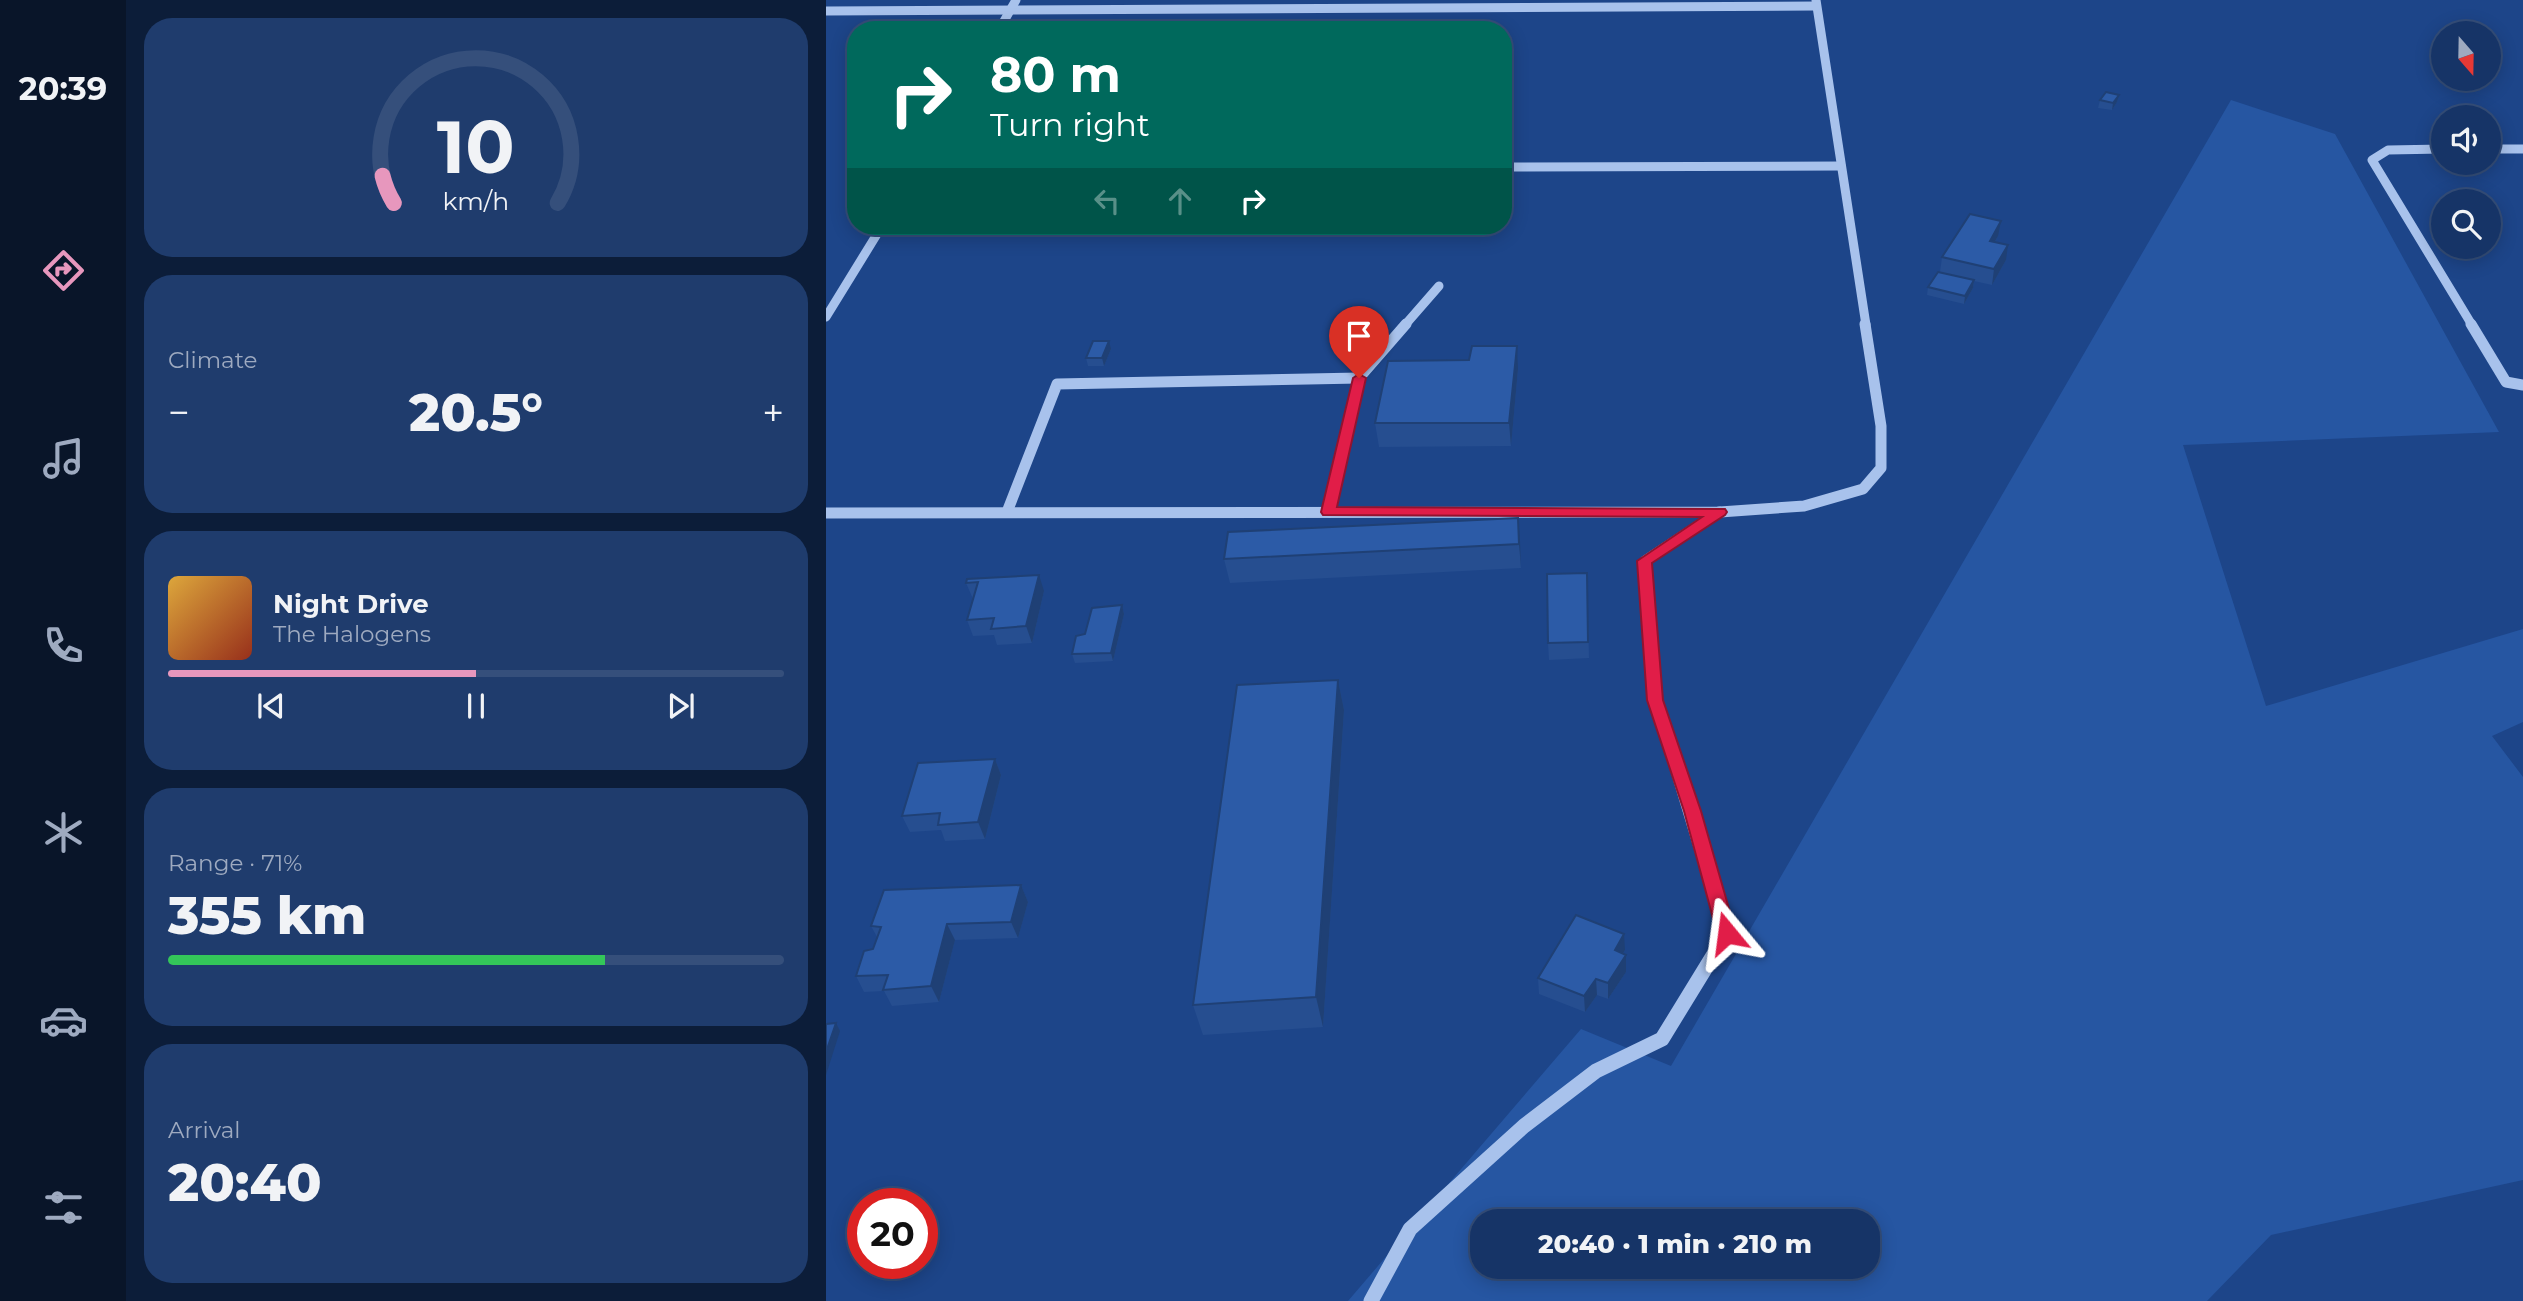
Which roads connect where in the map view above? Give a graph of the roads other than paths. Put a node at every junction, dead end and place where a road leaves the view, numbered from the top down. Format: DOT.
graph roads {
  1 [pos="1016,0"];
  2 [pos="1816,3"];
  3 [pos="1011,10"];
  4 [pos="826,11"];
  5 [pos="1004,21"];
  6 [pos="2431,149"];
  7 [pos="2501,149"];
  8 [pos="2523,149"];
  9 [pos="1841,166"];
  10 [pos="1512,167"];
  11 [pos="876,235"];
  12 [pos="1439,286"];
  13 [pos="826,317"];
  14 [pos="1359,378"];
  15 [pos="2523,385"];
  16 [pos="1007,512"];
  17 [pos="1329,512"];
  18 [pos="1720,512"];
  19 [pos="826,513"];
  20 [pos="1371,1301"];
  1 -- 3 [label="street"];
  2 -- 3 [label="street"];
  2 -- 9 [label="street"];
  3 -- 4 [label="street"];
  3 -- 5 [label="street"];
  6 -- 15 [label="street"];
  7 -- 8 [label="street"];
  9 -- 10 [label="street"];
  9 -- 18 [label="street"];
  11 -- 13 [label="street"];
  12 -- 14 [label="street"];
  14 -- 16 [label="street"];
  14 -- 17 [label="street"];
  16 -- 17 [label="street"];
  16 -- 19 [label="street"];
  17 -- 18 [label="street"];
  18 -- 20 [label="street"];
}
